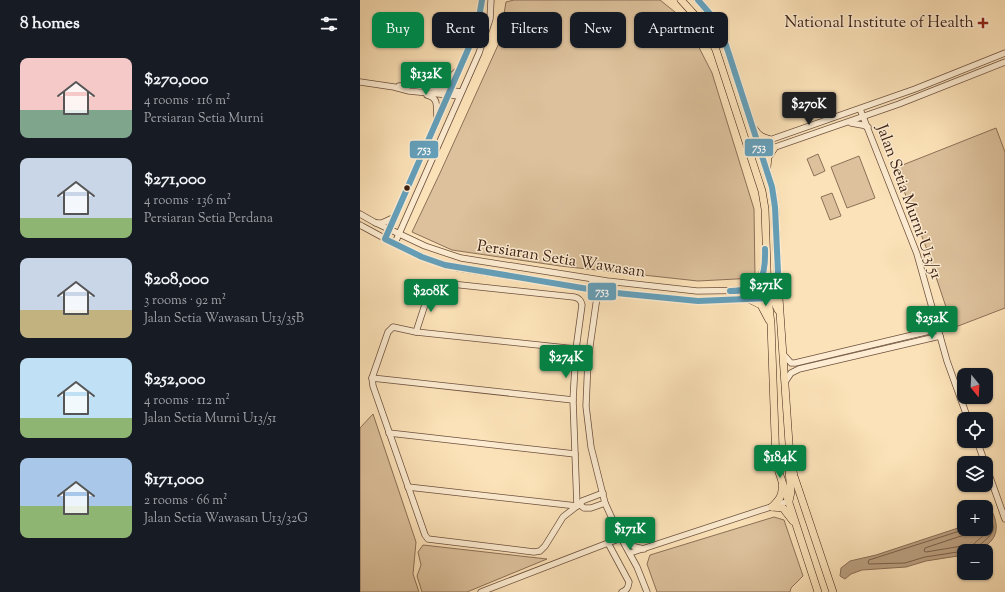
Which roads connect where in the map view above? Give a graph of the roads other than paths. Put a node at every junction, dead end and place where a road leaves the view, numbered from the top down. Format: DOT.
graph roads {
  1 [pos="482,0"];
  2 [pos="491,0"];
  3 [pos="681,0"];
  4 [pos="698,0"];
  5 [pos="1005,53"];
  6 [pos="1005,62"];
  7 [pos="458,70"];
  8 [pos="360,82"];
  9 [pos="411,88"];
  10 [pos="449,93"];
  11 [pos="460,94"];
  12 [pos="860,109"];
  13 [pos="876,112"];
  14 [pos="863,117"];
  15 [pos="437,119"];
  16 [pos="750,121"];
  17 [pos="847,123"];
  18 [pos="868,127"];
  19 [pos="744,136"];
  20 [pos="772,140"];
  21 [pos="774,148"];
  22 [pos="758,149"];
  23 [pos="755,168"];
  24 [pos="766,170"];
  25 [pos="360,214"];
  26 [pos="395,217"];
  27 [pos="374,222"];
  28 [pos="404,222"];
  29 [pos="360,225"];
  30 [pos="389,230"];
  31 [pos="399,234"];
  32 [pos="407,237"];
  33 [pos="385,239"];
  34 [pos="395,243"];
  35 [pos="766,258"];
  36 [pos="778,272"];
  37 [pos="591,279"];
  38 [pos="610,282"];
  39 [pos="598,290"];
  40 [pos="748,290"];
  41 [pos="769,294"];
  42 [pos="749,299"];
  43 [pos="780,314"];
  44 [pos="771,324"];
  45 [pos="938,329"];
  46 [pos="416,332"];
  47 [pos="940,336"];
  48 [pos="576,349"];
  49 [pos="783,354"];
  50 [pos="372,378"];
  51 [pos="785,382"];
  52 [pos="573,400"];
  53 [pos="965,412"];
  54 [pos="389,433"];
  55 [pos="575,454"];
  56 [pos="791,461"];
  57 [pos="781,476"];
  58 [pos="993,484"];
  59 [pos="408,487"];
  60 [pos="603,493"];
  61 [pos="789,501"];
  62 [pos="605,503"];
  63 [pos="578,506"];
  64 [pos="772,507"];
  65 [pos="1005,519"];
  66 [pos="798,527"];
  67 [pos="621,539"];
  68 [pos="608,543"];
  69 [pos="644,549"];
  70 [pos="630,553"];
  71 [pos="636,564"];
  72 [pos="624,591"];
  73 [pos="481,592"];
  74 [pos="647,592"];
  75 [pos="818,592"];
  76 [pos="833,592"];
  1 -- 7 [label="street"];
  2 -- 11 [label="street"];
  3 -- 19 [label="main road"];
  4 -- 16 [label="main road"];
  5 -- 12 [label="street"];
  6 -- 13 [label="street"];
  7 -- 9 [label="street"];
  7 -- 10 [label="street"];
  8 -- 9 [label="street"];
  9 -- 10 [label="street"];
  9 -- 15 [label="street"];
  10 -- 11 [label="street"];
  10 -- 15 [label="street"];
  11 -- 28 [label="street"];
  12 -- 14 [label="street, Jalan Setia Murni U13/51"];
  12 -- 20 [label="street"];
  13 -- 14 [label="street"];
  13 -- 18 [label="street"];
  14 -- 17 [label="street"];
  14 -- 18 [label="street, Jalan Setia Murni U13/51"];
  15 -- 26 [label="street"];
  16 -- 20 [label="main road"];
  16 -- 22 [label="main road"];
  17 -- 18 [label="street"];
  17 -- 21 [label="street"];
  18 -- 45 [label="street, Jalan Setia Murni U13/51"];
  19 -- 22 [label="main road"];
  19 -- 23 [label="main road"];
  20 -- 22 [label="street"];
  21 -- 22 [label="street"];
  21 -- 24 [label="main road"];
  22 -- 23 [label="main road"];
  22 -- 24 [label="main road"];
  23 -- 35 [label="main road"];
  24 -- 36 [label="main road"];
  25 -- 27 [label="street, Persiaran Setia Wawasan"];
  26 -- 27 [label="street"];
  26 -- 30 [label="street"];
  27 -- 30 [label="street, Persiaran Setia Wawasan"];
  28 -- 31 [label="street"];
  28 -- 32 [label="street"];
  29 -- 33 [label="street, Persiaran Setia Wawasan"];
  30 -- 31 [label="street, Persiaran Setia Wawasan"];
  30 -- 33 [label="street"];
  31 -- 32 [label="street, Persiaran Setia Wawasan"];
  31 -- 34 [label="street"];
  32 -- 37 [label="street, Persiaran Setia Wawasan"];
  33 -- 34 [label="street, Persiaran Setia Wawasan"];
  34 -- 39 [label="street, Persiaran Setia Wawasan"];
  35 -- 40 [label="main road"];
  35 -- 41 [label="main road"];
  36 -- 41 [label="main road"];
  36 -- 43 [label="main road"];
  37 -- 38 [label="street, Persiaran Setia Wawasan"];
  37 -- 39 [label="street"];
  38 -- 39 [label="street"];
  38 -- 40 [label="street, Persiaran Setia Wawasan"];
  39 -- 42 [label="street, Persiaran Setia Wawasan"];
  39 -- 60 [label="street"];
  40 -- 41 [label="street, Persiaran Setia Wawasan"];
  41 -- 42 [label="street, Persiaran Setia Wawasan"];
  41 -- 43 [label="main road"];
  41 -- 44 [label="main road"];
  42 -- 44 [label="main road"];
  43 -- 49 [label="main road"];
  44 -- 57 [label="main road"];
  45 -- 47 [label="street, Jalan Setia Murni U13/51"];
  45 -- 49 [label="street"];
  46 -- 48 [label="street"];
  46 -- 48 [label="street"];
  46 -- 50 [label="street"];
  47 -- 51 [label="street"];
  47 -- 53 [label="street, Jalan Setia Murni U13/51"];
  48 -- 52 [label="street"];
  49 -- 51 [label="main road"];
  50 -- 52 [label="street"];
  50 -- 54 [label="street"];
  51 -- 56 [label="main road"];
  52 -- 55 [label="street"];
  54 -- 55 [label="street"];
  54 -- 59 [label="street"];
  55 -- 63 [label="street"];
  56 -- 61 [label="main road"];
  56 -- 76 [label="main road"];
  57 -- 61 [label="main road"];
  57 -- 64 [label="main road"];
  58 -- 65 [label="street"];
  59 -- 63 [label="street"];
  59 -- 63 [label="street"];
  60 -- 62 [label="street"];
  60 -- 63 [label="street"];
  61 -- 64 [label="street"];
  61 -- 66 [label="main road"];
  62 -- 63 [label="street"];
  62 -- 67 [label="street"];
  64 -- 66 [label="main road"];
  64 -- 69 [label="street"];
  66 -- 75 [label="main road"];
  67 -- 68 [label="street"];
  67 -- 69 [label="street"];
  67 -- 70 [label="street"];
  68 -- 72 [label="street"];
  68 -- 73 [label="street"];
  69 -- 70 [label="street"];
  69 -- 71 [label="street"];
  70 -- 71 [label="street"];
  71 -- 74 [label="street"];
}
